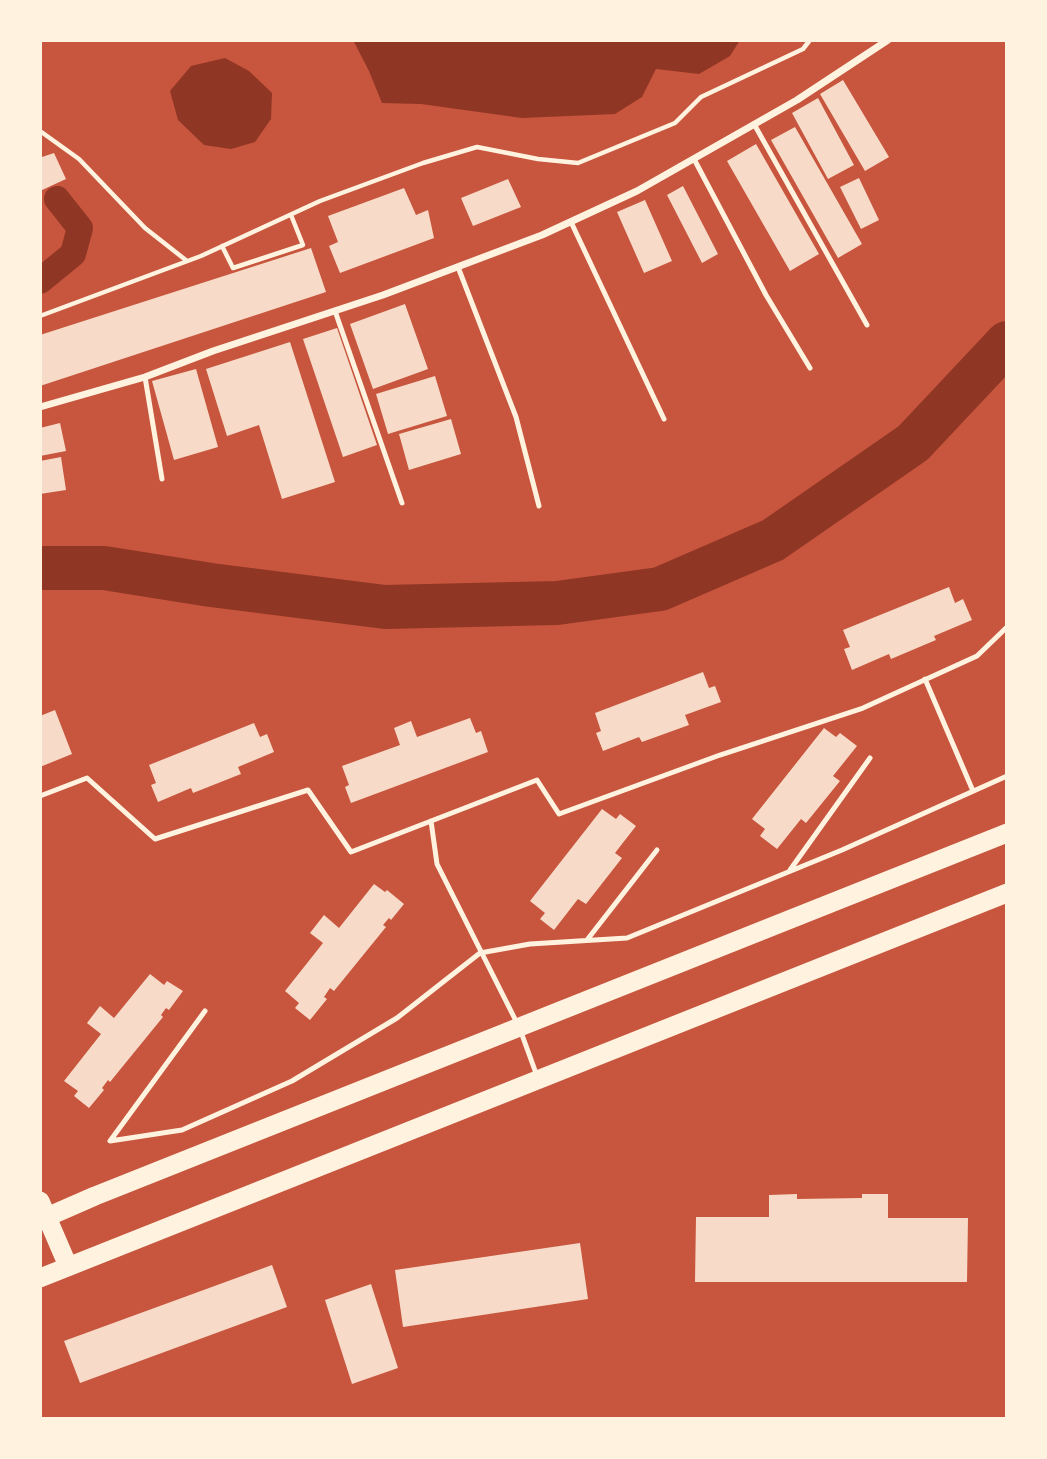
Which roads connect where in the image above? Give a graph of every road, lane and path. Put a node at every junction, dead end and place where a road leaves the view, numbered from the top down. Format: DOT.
graph roads {
  1 [pos="810,40"];
  2 [pos="888,40"];
  3 [pos="754,124"];
  4 [pos="40,131"];
  5 [pos="694,159"];
  6 [pos="291,215"];
  7 [pos="571,222"];
  8 [pos="222,246"];
  9 [pos="187,261"];
  10 [pos="458,267"];
  11 [pos="335,311"];
  12 [pos="40,316"];
  13 [pos="867,325"];
  14 [pos="810,368"];
  15 [pos="145,377"];
  16 [pos="40,407"];
  17 [pos="664,419"];
  18 [pos="162,479"];
  19 [pos="402,503"];
  20 [pos="539,506"];
  21 [pos="1007,627"];
  22 [pos="925,679"];
  23 [pos="870,758"];
  24 [pos="1007,776"];
  25 [pos="973,791"];
  26 [pos="40,796"];
  27 [pos="431,821"];
  28 [pos="1007,833"];
  29 [pos="657,850"];
  30 [pos="789,871"];
  31 [pos="1007,893"];
  32 [pos="587,940"];
  33 [pos="480,953"];
  34 [pos="205,1011"];
  35 [pos="519,1026"];
  36 [pos="539,1079"];
  37 [pos="43,1213"];
  38 [pos="68,1266"];
  39 [pos="40,1278"];
  1 -- 6 [label="path"];
  2 -- 3 [label="street"];
  3 -- 5 [label="street"];
  3 -- 13 [label="lane"];
  4 -- 9 [label="path"];
  5 -- 7 [label="street"];
  5 -- 14 [label="lane"];
  6 -- 8 [label="path"];
  6 -- 8 [label="path"];
  7 -- 10 [label="street"];
  7 -- 17 [label="lane"];
  8 -- 9 [label="path"];
  9 -- 12 [label="path"];
  10 -- 11 [label="street"];
  10 -- 20 [label="lane"];
  11 -- 15 [label="street"];
  11 -- 19 [label="lane"];
  15 -- 16 [label="street"];
  15 -- 18 [label="lane"];
  21 -- 22 [label="lane"];
  22 -- 25 [label="lane"];
  22 -- 27 [label="lane"];
  23 -- 30 [label="lane"];
  24 -- 25 [label="lane"];
  25 -- 30 [label="lane"];
  26 -- 27 [label="lane"];
  27 -- 33 [label="lane"];
  28 -- 35 [label="highway"];
  29 -- 32 [label="lane"];
  30 -- 32 [label="lane"];
  31 -- 36 [label="highway"];
  32 -- 33 [label="lane"];
  33 -- 34 [label="lane"];
  33 -- 35 [label="lane"];
  35 -- 36 [label="lane"];
  35 -- 37 [label="highway"];
  36 -- 38 [label="highway"];
  37 -- 38 [label="highway"];
  38 -- 39 [label="highway"];
}
